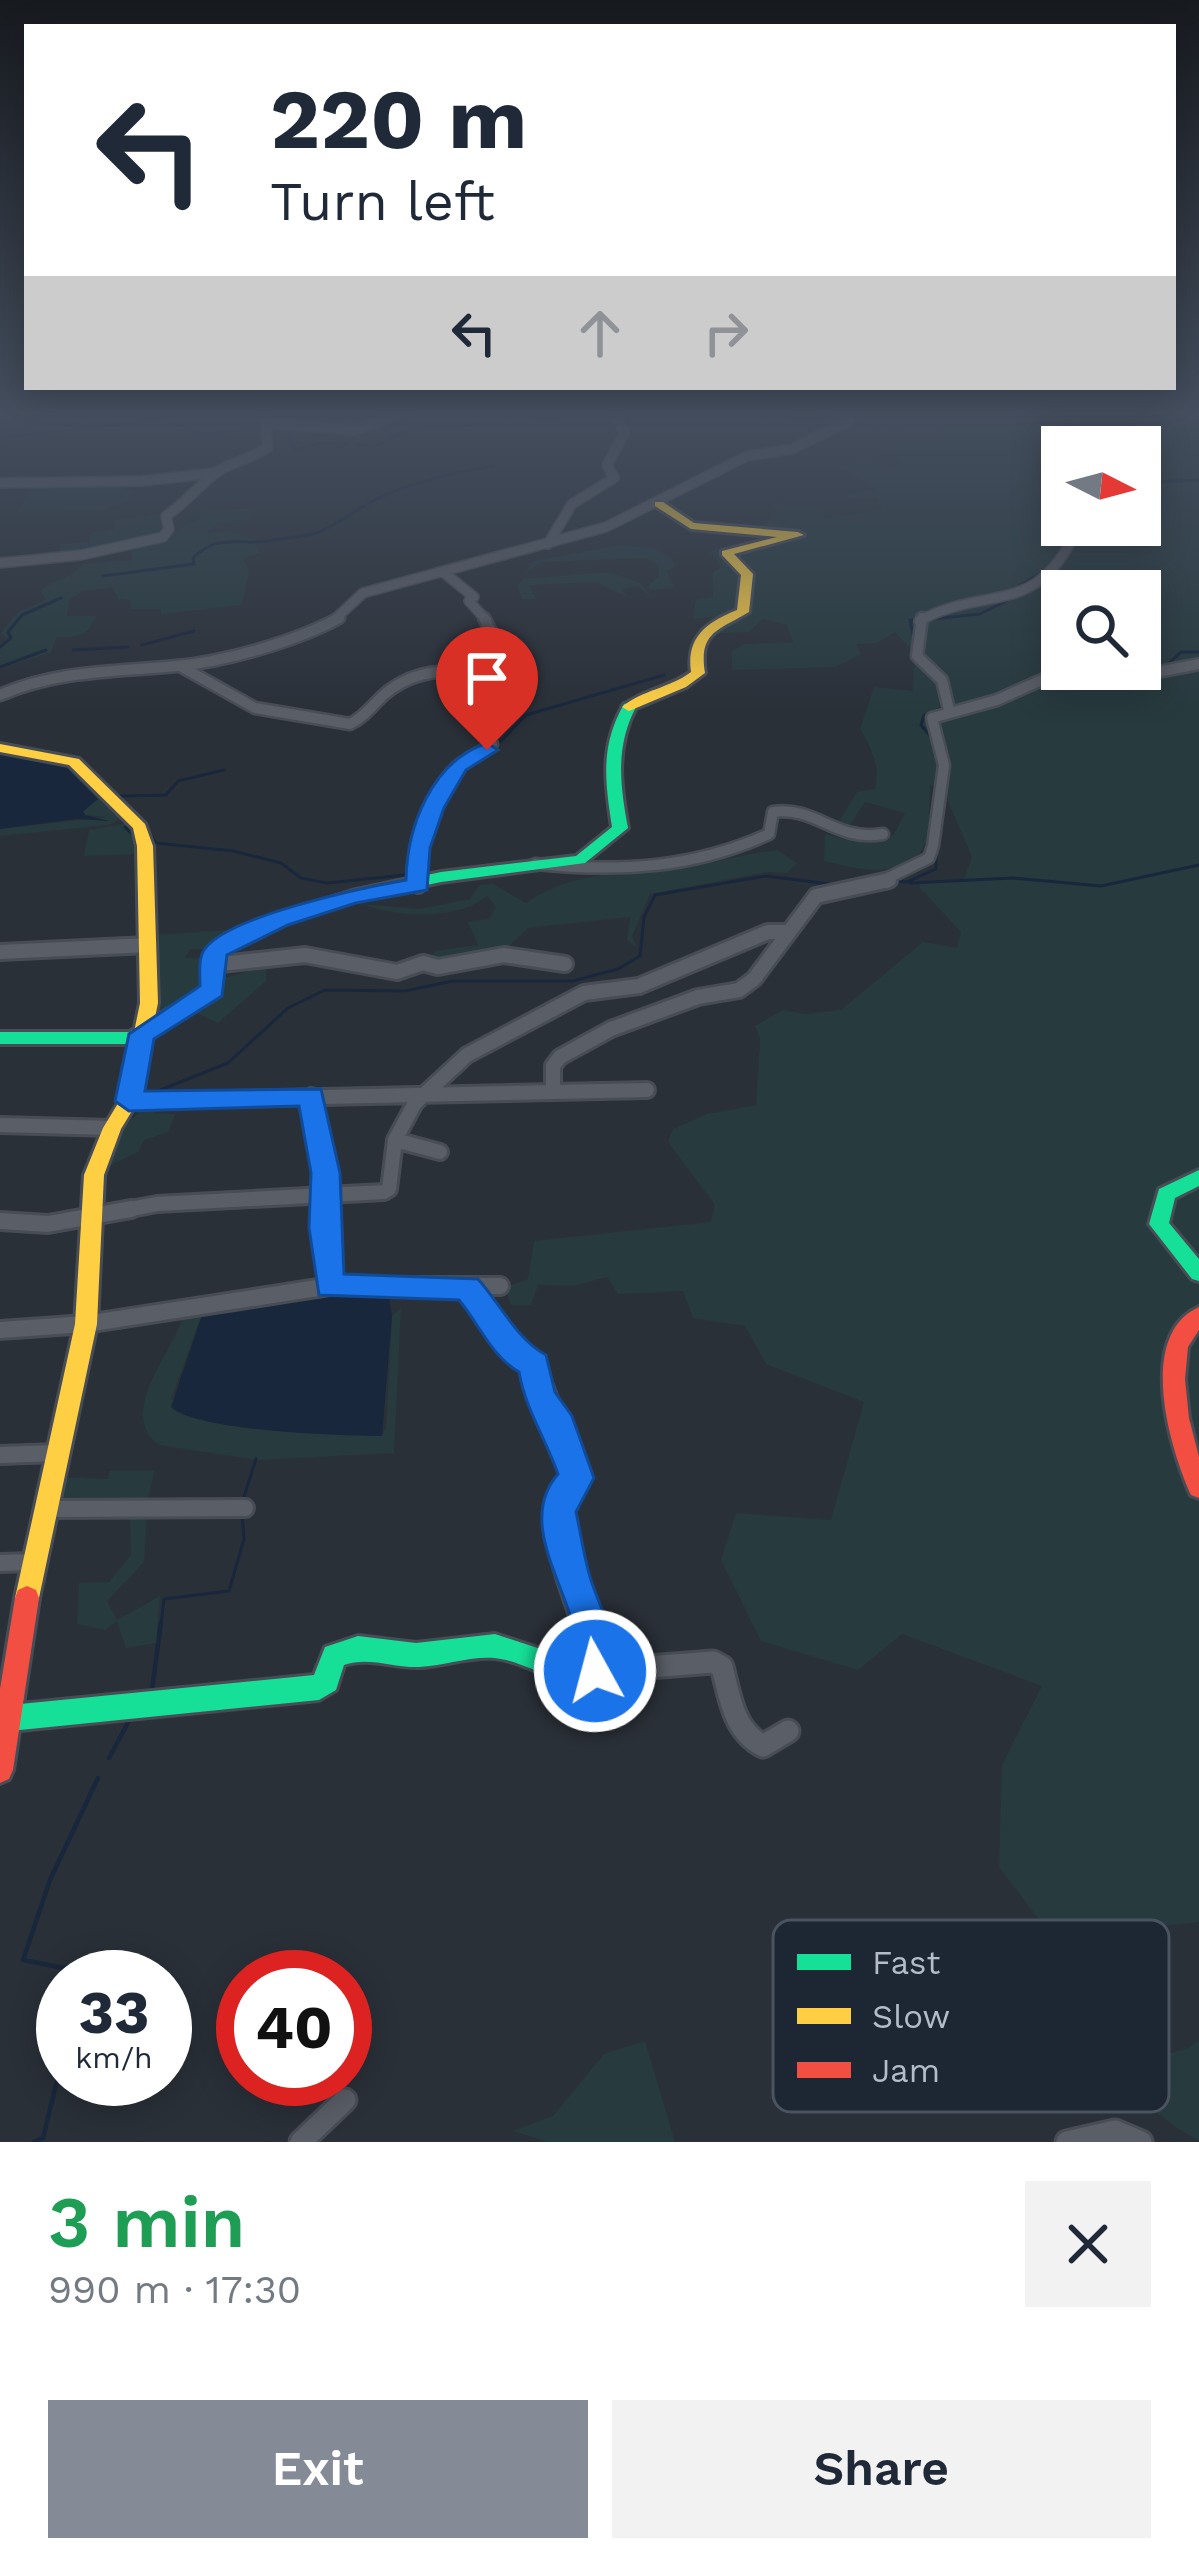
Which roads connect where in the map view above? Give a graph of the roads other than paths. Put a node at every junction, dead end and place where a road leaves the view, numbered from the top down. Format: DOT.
graph roads {
  1 [pos="173,511"];
  2 [pos="568,511"];
  3 [pos="644,511"];
  4 [pos="668,511"];
  5 [pos="548,544"];
  6 [pos="1069,546"];
  7 [pos="0,563"];
  8 [pos="443,572"];
  9 [pos="1199,664"];
  10 [pos="180,666"];
  11 [pos="1161,671"];
  12 [pos="494,678"];
  13 [pos="1041,679"];
  14 [pos="0,695"];
  15 [pos="946,708"];
  16 [pos="0,748"];
  17 [pos="883,834"];
  18 [pos="535,864"];
  19 [pos="418,885"];
  20 [pos="787,932"];
  21 [pos="148,945"];
  22 [pos="0,952"];
  23 [pos="565,964"];
  24 [pos="212,965"];
  25 [pos="149,1003"];
  26 [pos="180,1010"];
  27 [pos="142,1034"];
  28 [pos="0,1038"];
  29 [pos="647,1090"];
  30 [pos="553,1091"];
  31 [pos="422,1094"];
  32 [pos="311,1096"];
  33 [pos="141,1101"];
  34 [pos="0,1125"];
  35 [pos="110,1133"];
  36 [pos="395,1140"];
  37 [pos="440,1152"];
  38 [pos="1199,1178"];
  39 [pos="324,1192"];
  40 [pos="93,1213"];
  41 [pos="0,1221"];
  42 [pos="1199,1273"];
  43 [pos="330,1286"];
  44 [pos="500,1286"];
  45 [pos="467,1288"];
  46 [pos="1199,1316"];
  47 [pos="86,1324"];
  48 [pos="0,1330"];
  49 [pos="57,1453"];
  50 [pos="0,1455"];
  51 [pos="1199,1488"];
  52 [pos="245,1508"];
  53 [pos="46,1509"];
  54 [pos="33,1562"];
  55 [pos="0,1563"];
  56 [pos="595,1671"];
  57 [pos="4,1719"];
  58 [pos="788,1731"];
  59 [pos="0,1770"];
  60 [pos="339,2106"];
  61 [pos="301,2142"];
  62 [pos="1067,2142"];
  63 [pos="1141,2142"];
  1 -- 7 [label="street"];
  2 -- 5 [label="street"];
  3 -- 5 [label="street"];
  4 -- 18 [label="street"];
  5 -- 8 [label="street"];
  6 -- 15 [label="street"];
  8 -- 10 [label="street"];
  8 -- 12 [label="street"];
  9 -- 11 [label="street"];
  10 -- 12 [label="street"];
  10 -- 14 [label="street"];
  12 -- 19 [label="street"];
  13 -- 15 [label="street"];
  15 -- 20 [label="street"];
  16 -- 21 [label="street"];
  17 -- 18 [label="street"];
  18 -- 19 [label="street"];
  19 -- 24 [label="street"];
  20 -- 30 [label="street"];
  20 -- 31 [label="street"];
  21 -- 22 [label="street"];
  21 -- 25 [label="street"];
  23 -- 24 [label="street"];
  24 -- 26 [label="street"];
  25 -- 26 [label="street"];
  25 -- 27 [label="street"];
  26 -- 27 [label="street"];
  27 -- 28 [label="street"];
  27 -- 33 [label="street"];
  29 -- 30 [label="street"];
  30 -- 31 [label="street"];
  31 -- 32 [label="street"];
  31 -- 36 [label="street"];
  32 -- 33 [label="street"];
  32 -- 39 [label="street"];
  33 -- 35 [label="street"];
  34 -- 35 [label="street"];
  35 -- 40 [label="street"];
  36 -- 37 [label="street"];
  36 -- 39 [label="street"];
  38 -- 42 [label="street"];
  39 -- 40 [label="street"];
  39 -- 43 [label="street"];
  40 -- 41 [label="street"];
  40 -- 47 [label="street"];
  43 -- 45 [label="street"];
  43 -- 47 [label="street"];
  44 -- 45 [label="street"];
  45 -- 56 [label="street"];
  46 -- 51 [label="street"];
  47 -- 48 [label="street"];
  47 -- 49 [label="street"];
  49 -- 50 [label="street"];
  49 -- 53 [label="street"];
  52 -- 53 [label="street"];
  53 -- 54 [label="street"];
  54 -- 55 [label="street"];
  54 -- 57 [label="street"];
  56 -- 57 [label="street"];
  56 -- 58 [label="street"];
  57 -- 59 [label="street"];
  60 -- 61 [label="street"];
  62 -- 63 [label="street"];
}
